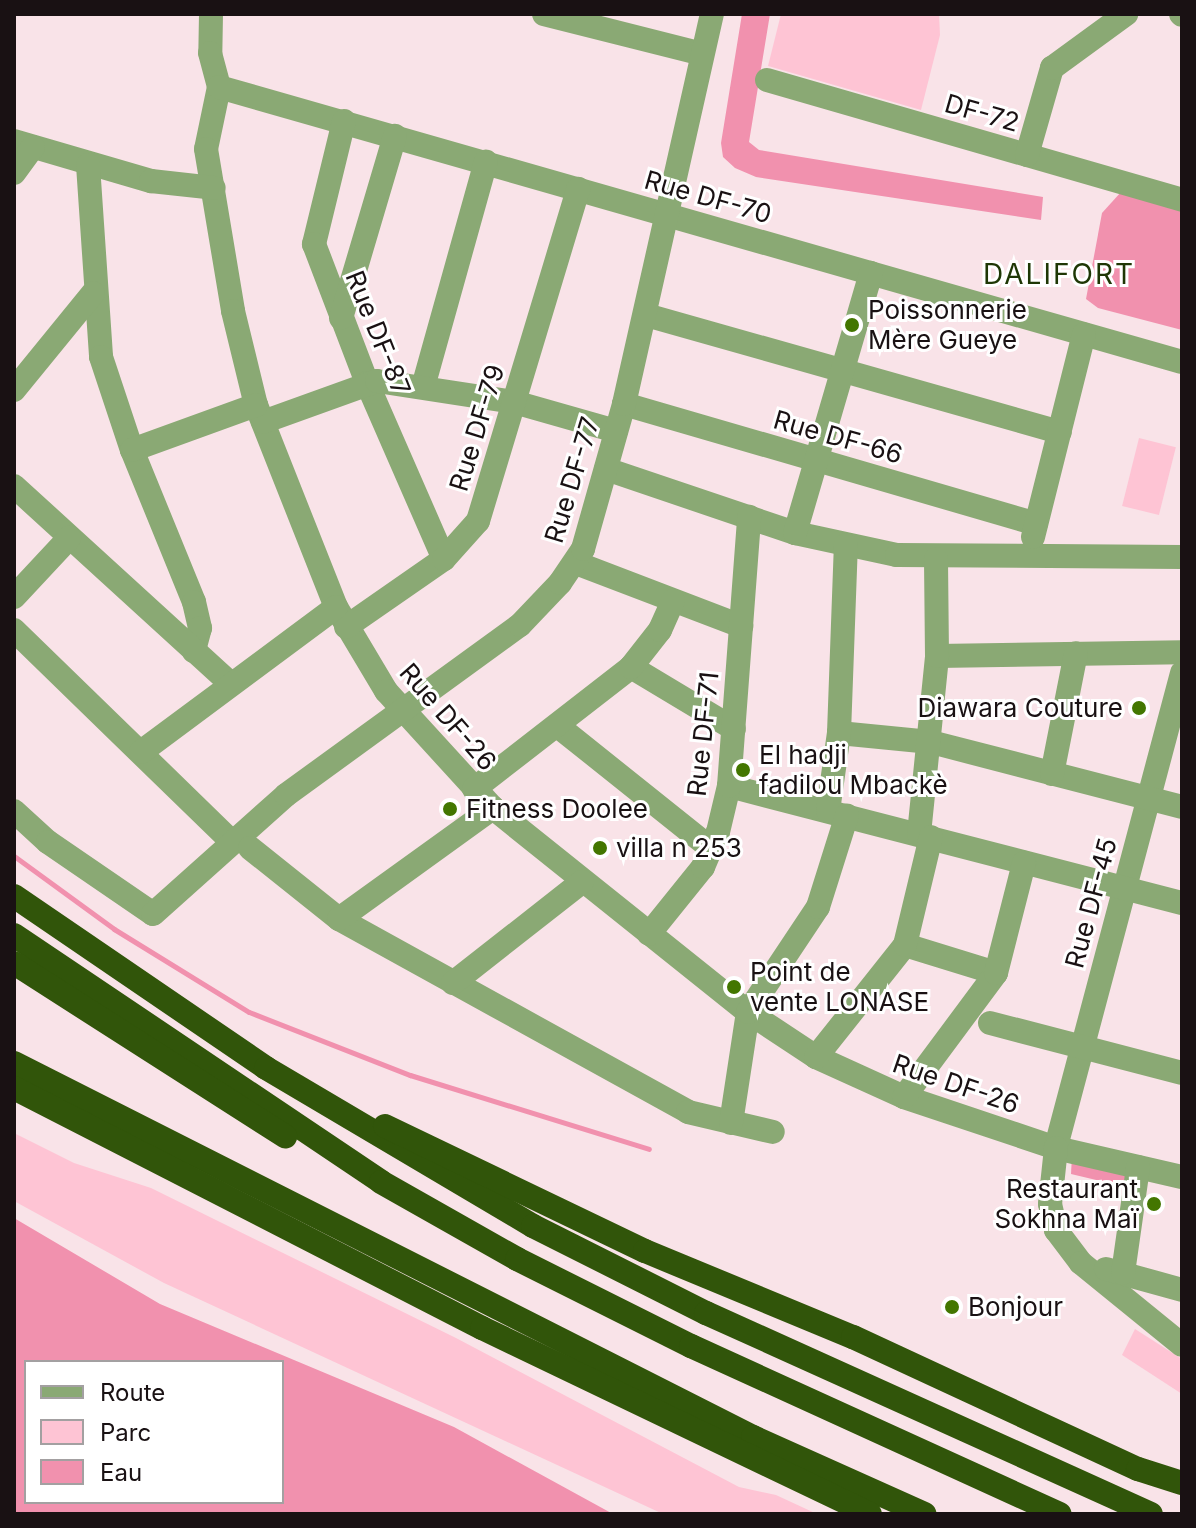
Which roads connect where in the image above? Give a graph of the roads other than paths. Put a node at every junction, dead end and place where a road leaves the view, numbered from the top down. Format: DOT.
graph roads {
  1 [pos="211,14"];
  2 [pos="544,14"];
  3 [pos="712,14"];
  4 [pos="1126,14"];
  5 [pos="702,54"];
  6 [pos="767,80"];
  7 [pos="219,87"];
  8 [pos="344,121"];
  9 [pos="395,136"];
  10 [pos="23,144"];
  11 [pos="1027,155"];
  12 [pos="486,162"];
  13 [pos="88,165"];
  14 [pos="14,173"];
  15 [pos="214,188"];
  16 [pos="578,189"];
  17 [pos="1182,200"];
  18 [pos="669,215"];
  19 [pos="871,273"];
  20 [pos="93,293"];
  21 [pos="646,315"];
  22 [pos="341,318"];
  23 [pos="1084,334"];
  24 [pos="1182,362"];
  25 [pos="842,371"];
  26 [pos="377,382"];
  27 [pos="423,387"];
  28 [pos="14,390"];
  29 [pos="514,402"];
  30 [pos="624,404"];
  31 [pos="259,413"];
  32 [pos="616,431"];
  33 [pos="1060,432"];
  34 [pos="132,450"];
  35 [pos="816,460"];
  36 [pos="606,469"];
  37 [pos="14,486"];
  38 [pos="749,517"];
  39 [pos="1036,524"];
  40 [pos="795,533"];
  41 [pos="69,538"];
  42 [pos="846,545"];
  43 [pos="1029,555"];
  44 [pos="1182,557"];
  45 [pos="444,559"];
  46 [pos="936,559"];
  47 [pos="576,563"];
  48 [pos="14,597"];
  49 [pos="673,601"];
  50 [pos="341,617"];
  51 [pos="741,626"];
  52 [pos="14,630"];
  53 [pos="194,651"];
  54 [pos="1182,652"];
  55 [pos="1076,653"];
  56 [pos="937,656"];
  57 [pos="631,667"];
  58 [pos="1182,675"];
  59 [pos="229,682"];
  60 [pos="403,710"];
  61 [pos="559,727"];
  62 [pos="734,729"];
  63 [pos="839,733"];
  64 [pos="931,742"];
  65 [pos="141,752"];
  66 [pos="1052,774"];
  67 [pos="729,786"];
  68 [pos="474,789"];
  69 [pos="1148,799"];
  70 [pos="1182,807"];
  71 [pos="493,808"];
  72 [pos="14,811"];
  73 [pos="838,813"];
  74 [pos="925,836"];
  75 [pos="240,844"];
  76 [pos="712,849"];
  77 [pos="1024,863"];
  78 [pos="582,882"];
  79 [pos="1123,888"];
  80 [pos="14,896"];
  81 [pos="1182,903"];
  82 [pos="339,919"];
  83 [pos="649,934"];
  84 [pos="14,935"];
  85 [pos="905,945"];
  86 [pos="14,963"];
  87 [pos="996,973"];
  88 [pos="453,983"];
  89 [pos="748,1012"];
  90 [pos="990,1023"];
  91 [pos="1082,1047"];
  92 [pos="816,1057"];
  93 [pos="14,1063"];
  94 [pos="266,1068"];
  95 [pos="1182,1073"];
  96 [pos="14,1088"];
  97 [pos="904,1097"];
  98 [pos="731,1123"];
  99 [pos="773,1132"];
  100 [pos="1056,1148"];
  101 [pos="1138,1167"];
  102 [pos="1182,1177"];
  103 [pos="381,1182"];
  104 [pos="1081,1263"];
  105 [pos="1123,1273"];
  106 [pos="1182,1290"];
  107 [pos="1182,1345"];
  108 [pos="1138,1469"];
  109 [pos="1182,1483"];
  110 [pos="1182,1491"];
  111 [pos="870,1514"];
  112 [pos="924,1514"];
  113 [pos="1059,1514"];
  114 [pos="1151,1514"];
  1 -- 7 [label="street"];
  2 -- 5 [label="street"];
  3 -- 5 [label="street, Rue DF-77"];
  4 -- 11 [label="street"];
  5 -- 18 [label="street, Rue DF-77"];
  6 -- 11 [label="street, DF-72 / DF-72"];
  7 -- 8 [label="street, Rue DF-70"];
  7 -- 15 [label="street, Rue DF-26"];
  8 -- 9 [label="street, Rue DF-70"];
  8 -- 22 [label="street, Rue DF-87"];
  9 -- 12 [label="street, Rue DF-70"];
  9 -- 22 [label="street"];
  10 -- 13 [label="street"];
  10 -- 14 [label="street"];
  11 -- 17 [label="street, DF-72 / DF-72"];
  12 -- 16 [label="street, Rue DF-70"];
  12 -- 27 [label="street"];
  13 -- 15 [label="street"];
  13 -- 20 [label="street"];
  15 -- 31 [label="street, Rue DF-26"];
  16 -- 18 [label="street, Rue DF-70"];
  16 -- 29 [label="street, Rue DF-79"];
  18 -- 19 [label="street, Rue DF-70"];
  18 -- 21 [label="street, Rue DF-77"];
  19 -- 23 [label="street, Rue DF-70"];
  19 -- 25 [label="street"];
  20 -- 28 [label="street"];
  20 -- 34 [label="street"];
  21 -- 25 [label="street"];
  21 -- 30 [label="street, Rue DF-77"];
  22 -- 26 [label="street, Rue DF-87"];
  23 -- 24 [label="street, Rue DF-70"];
  23 -- 33 [label="street"];
  25 -- 33 [label="street"];
  25 -- 35 [label="street"];
  26 -- 27 [label="street"];
  26 -- 31 [label="street"];
  26 -- 45 [label="street, Rue DF-87"];
  27 -- 29 [label="street"];
  29 -- 32 [label="street"];
  29 -- 45 [label="street, Rue DF-79"];
  30 -- 32 [label="street, Rue DF-77"];
  30 -- 35 [label="street, Rue DF-66"];
  31 -- 34 [label="street"];
  31 -- 50 [label="street, Rue DF-26"];
  32 -- 36 [label="street, Rue DF-77"];
  33 -- 39 [label="street"];
  34 -- 53 [label="street"];
  35 -- 39 [label="street, Rue DF-66"];
  35 -- 40 [label="street"];
  36 -- 38 [label="street"];
  36 -- 47 [label="street, Rue DF-77"];
  37 -- 41 [label="street"];
  38 -- 40 [label="street"];
  38 -- 51 [label="street, Rue DF-71"];
  39 -- 43 [label="street"];
  40 -- 42 [label="street"];
  41 -- 48 [label="street"];
  41 -- 53 [label="street"];
  42 -- 46 [label="street"];
  42 -- 63 [label="street"];
  43 -- 44 [label="street"];
  43 -- 46 [label="street"];
  45 -- 50 [label="street, Rue DF-79"];
  46 -- 56 [label="street"];
  47 -- 49 [label="street"];
  47 -- 60 [label="street, Rue DF-77"];
  49 -- 51 [label="street"];
  49 -- 57 [label="street"];
  50 -- 59 [label="street, Rue DF-79"];
  50 -- 60 [label="street, Rue DF-26"];
  51 -- 62 [label="street, Rue DF-71"];
  52 -- 65 [label="street"];
  53 -- 59 [label="street"];
  54 -- 55 [label="street"];
  55 -- 56 [label="street"];
  55 -- 66 [label="street"];
  56 -- 64 [label="street"];
  57 -- 61 [label="street"];
  57 -- 62 [label="street"];
  58 -- 69 [label="street, Rue DF-45"];
  59 -- 65 [label="street, Rue DF-79"];
  60 -- 68 [label="street, Rue DF-26"];
  60 -- 75 [label="street, Rue DF-77"];
  61 -- 68 [label="street"];
  61 -- 76 [label="street"];
  62 -- 67 [label="street, Rue DF-71"];
  63 -- 64 [label="street"];
  63 -- 73 [label="street"];
  64 -- 66 [label="street"];
  64 -- 74 [label="street"];
  65 -- 75 [label="street"];
  66 -- 69 [label="street"];
  67 -- 73 [label="street"];
  67 -- 76 [label="street, Rue DF-71"];
  68 -- 71 [label="street, Rue DF-26"];
  69 -- 70 [label="street"];
  69 -- 79 [label="street, Rue DF-45"];
  71 -- 78 [label="street, Rue DF-26"];
  71 -- 82 [label="street"];
  72 -- 75 [label="street, Rue DF-77"];
  73 -- 74 [label="street"];
  73 -- 89 [label="street"];
  74 -- 77 [label="street"];
  74 -- 85 [label="street"];
  75 -- 82 [label="street"];
  76 -- 83 [label="street, Rue DF-71"];
  77 -- 79 [label="street"];
  77 -- 87 [label="street"];
  78 -- 83 [label="street, Rue DF-26"];
  78 -- 88 [label="street"];
  79 -- 81 [label="street"];
  79 -- 91 [label="street, Rue DF-45"];
  80 -- 94 [label="highway"];
  82 -- 88 [label="street"];
  83 -- 89 [label="street, Rue DF-26"];
  84 -- 103 [label="highway"];
  85 -- 87 [label="street"];
  85 -- 92 [label="street"];
  86 -- 103 [label="highway"];
  87 -- 97 [label="street"];
  88 -- 98 [label="street"];
  89 -- 92 [label="street, Rue DF-26"];
  89 -- 98 [label="street"];
  90 -- 91 [label="street"];
  91 -- 95 [label="street"];
  91 -- 100 [label="street, Rue DF-45"];
  92 -- 97 [label="street, Rue DF-26"];
  93 -- 112 [label="highway"];
  94 -- 108 [label="highway"];
  94 -- 114 [label="highway"];
  96 -- 111 [label="highway"];
  97 -- 100 [label="street, Rue DF-26"];
  98 -- 99 [label="street"];
  100 -- 101 [label="street, Rue DF-26"];
  100 -- 104 [label="street, Rue DF-45"];
  101 -- 102 [label="street, Rue DF-26"];
  101 -- 105 [label="street"];
  103 -- 113 [label="highway"];
  104 -- 105 [label="street"];
  104 -- 107 [label="street, Rue DF-45"];
  105 -- 106 [label="street"];
  108 -- 109 [label="highway"];
  108 -- 110 [label="highway"];
}
